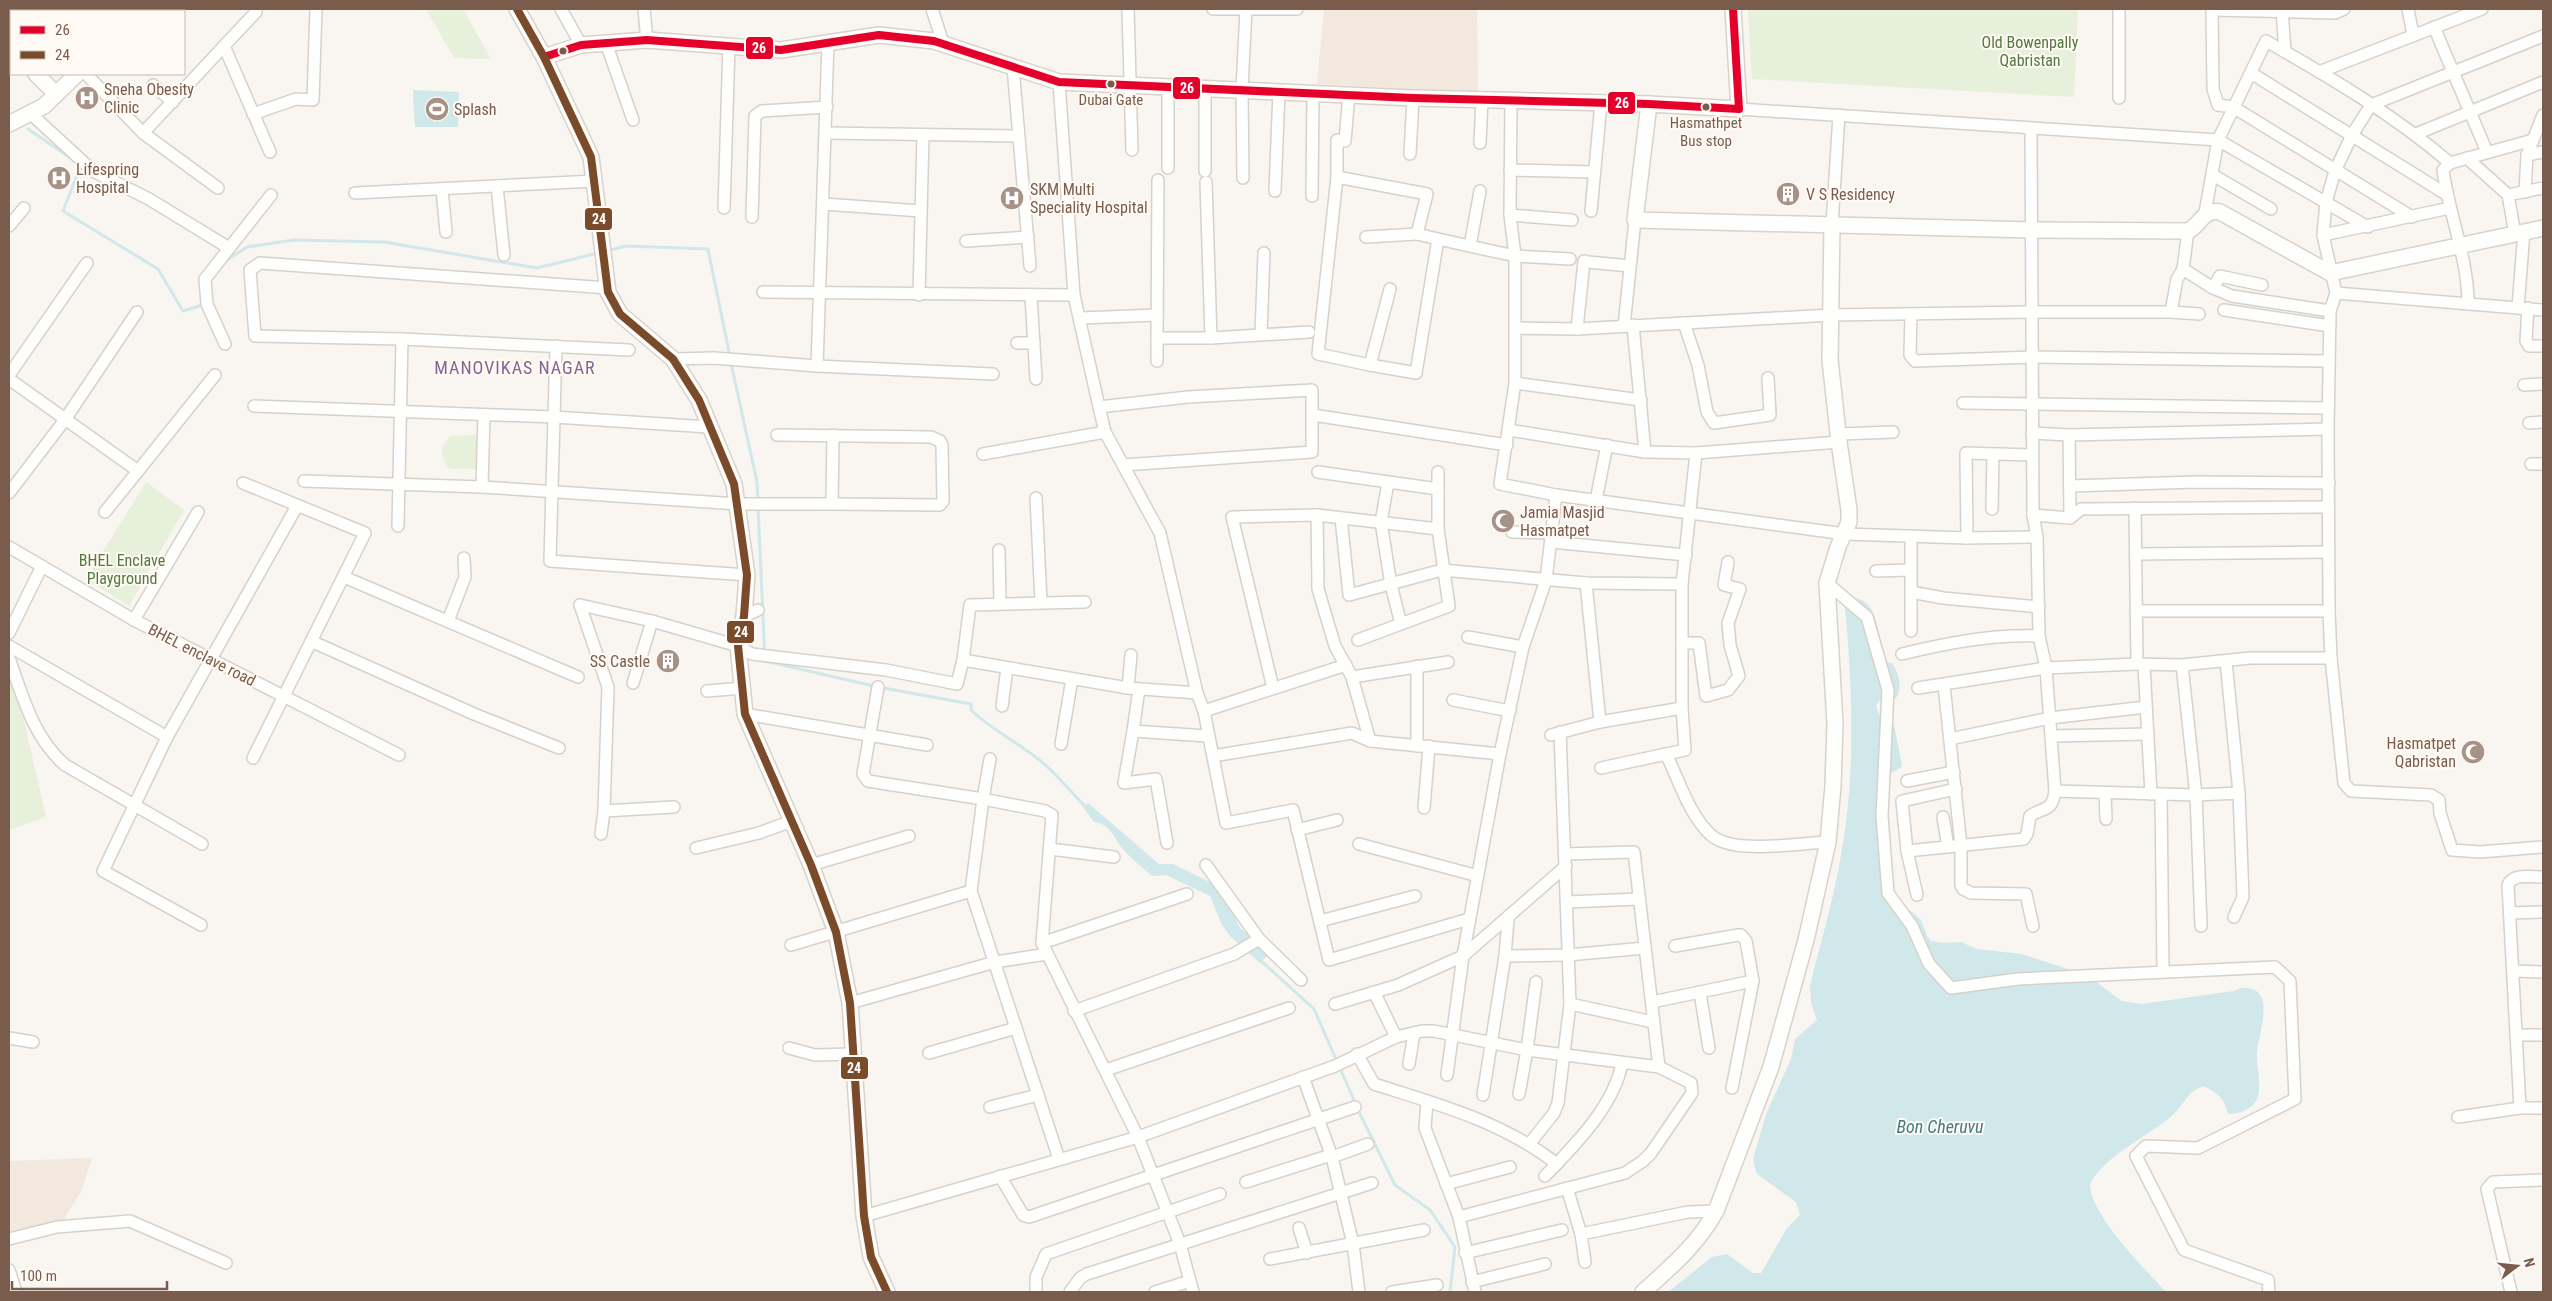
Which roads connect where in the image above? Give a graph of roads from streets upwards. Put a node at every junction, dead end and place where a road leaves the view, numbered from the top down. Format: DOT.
graph roads {
  1 [pos="316,9"];
  2 [pos="517,9"];
  3 [pos="561,9"];
  4 [pos="644,9"];
  5 [pos="932,9"];
  6 [pos="1128,9"];
  7 [pos="1213,9"];
  8 [pos="1296,9"];
  9 [pos="1733,9"];
  10 [pos="2119,9"];
  11 [pos="2212,9"];
  12 [pos="2344,9"];
  13 [pos="2408,9"];
  14 [pos="2482,9"];
  15 [pos="1246,10"];
  16 [pos="2282,10"];
  17 [pos="256,12"];
  18 [pos="2434,27"];
  19 [pos="2413,35"];
  20 [pos="2543,36"];
  21 [pos="647,40"];
  22 [pos="606,43"];
  23 [pos="828,43"];
  24 [pos="943,44"];
  25 [pos="581,45"];
  26 [pos="729,45"];
  27 [pos="224,46"];
  28 [pos="2285,52"];
  29 [pos="544,57"];
  30 [pos="1013,67"];
  31 [pos="2453,71"];
  32 [pos="2319,72"];
  33 [pos="2251,73"];
  34 [pos="37,75"];
  35 [pos="77,75"];
  36 [pos="87,75"];
  37 [pos="1059,82"];
  38 [pos="2543,83"];
  39 [pos="153,85"];
  40 [pos="1132,86"];
  41 [pos="1168,88"];
  42 [pos="1206,88"];
  43 [pos="1242,89"];
  44 [pos="1279,91"];
  45 [pos="1314,92"];
  46 [pos="56,94"];
  47 [pos="1349,94"];
  48 [pos="1413,98"];
  49 [pos="2119,98"];
  50 [pos="1482,99"];
  51 [pos="1511,100"];
  52 [pos="173,102"];
  53 [pos="1601,103"];
  54 [pos="1649,104"];
  55 [pos="2371,105"];
  56 [pos="827,106"];
  57 [pos="2233,107"];
  58 [pos="1739,109"];
  59 [pos="2470,111"];
  60 [pos="30,113"];
  61 [pos="253,114"];
  62 [pos="1838,115"];
  63 [pos="2543,115"];
  64 [pos="632,120"];
  65 [pos="9,124"];
  66 [pos="2031,128"];
  67 [pos="144,133"];
  68 [pos="826,133"];
  69 [pos="2416,134"];
  70 [pos="923,135"];
  71 [pos="2352,135"];
  72 [pos="1018,136"];
  73 [pos="2218,140"];
  74 [pos="2533,140"];
  75 [pos="1480,143"];
  76 [pos="1132,150"];
  77 [pos="270,152"];
  78 [pos="2487,152"];
  79 [pos="2543,152"];
  80 [pos="1410,154"];
  81 [pos="2527,155"];
  82 [pos="2467,158"];
  83 [pos="2450,162"];
  84 [pos="1168,168"];
  85 [pos="1510,170"];
  86 [pos="2336,171"];
  87 [pos="1594,172"];
  88 [pos="2213,175"];
  89 [pos="1336,176"];
  90 [pos="1243,178"];
  91 [pos="1158,180"];
  92 [pos="595,181"];
  93 [pos="497,186"];
  94 [pos="218,188"];
  95 [pos="2543,188"];
  96 [pos="442,189"];
  97 [pos="1275,191"];
  98 [pos="1480,192"];
  99 [pos="2525,192"];
  100 [pos="355,193"];
  101 [pos="2446,194"];
  102 [pos="271,195"];
  103 [pos="2508,195"];
  104 [pos="1312,196"];
  105 [pos="2326,202"];
  106 [pos="824,204"];
  107 [pos="24,208"];
  108 [pos="724,208"];
  109 [pos="2450,208"];
  110 [pos="2270,209"];
  111 [pos="921,211"];
  112 [pos="1592,211"];
  113 [pos="2205,213"];
  114 [pos="1510,215"];
  115 [pos="2412,216"];
  116 [pos="752,217"];
  117 [pos="1572,220"];
  118 [pos="1635,220"];
  119 [pos="1832,225"];
  120 [pos="9,226"];
  121 [pos="2368,227"];
  122 [pos="2543,228"];
  123 [pos="2031,230"];
  124 [pos="2188,231"];
  125 [pos="446,232"];
  126 [pos="2520,233"];
  127 [pos="1417,234"];
  128 [pos="2323,235"];
  129 [pos="1366,236"];
  130 [pos="1028,237"];
  131 [pos="1438,239"];
  132 [pos="966,241"];
  133 [pos="1470,246"];
  134 [pos="2461,246"];
  135 [pos="228,248"];
  136 [pos="1264,253"];
  137 [pos="504,255"];
  138 [pos="1515,256"];
  139 [pos="1570,259"];
  140 [pos="87,262"];
  141 [pos="1030,266"];
  142 [pos="1630,266"];
  143 [pos="2183,269"];
  144 [pos="2330,273"];
  145 [pos="608,281"];
  146 [pos="2262,285"];
  147 [pos="2214,288"];
  148 [pos="1390,289"];
  149 [pos="763,292"];
  150 [pos="2336,293"];
  151 [pos="820,294"];
  152 [pos="919,295"];
  153 [pos="1074,295"];
  154 [pos="1031,296"];
  155 [pos="2468,304"];
  156 [pos="2523,308"];
  157 [pos="2224,310"];
  158 [pos="2543,310"];
  159 [pos="2330,311"];
  160 [pos="137,312"];
  161 [pos="2032,312"];
  162 [pos="2171,312"];
  163 [pos="1911,314"];
  164 [pos="2199,314"];
  165 [pos="1157,315"];
  166 [pos="1831,315"];
  167 [pos="1080,318"];
  168 [pos="1684,323"];
  169 [pos="1629,326"];
  170 [pos="2330,326"];
  171 [pos="1516,328"];
  172 [pos="1577,330"];
  173 [pos="1309,332"];
  174 [pos="1261,334"];
  175 [pos="1157,338"];
  176 [pos="1211,338"];
  177 [pos="402,339"];
  178 [pos="1017,343"];
  179 [pos="1034,343"];
  180 [pos="225,344"];
  181 [pos="556,346"];
  182 [pos="2543,346"];
  183 [pos="628,350"];
  184 [pos="2033,357"];
  185 [pos="673,360"];
  186 [pos="1157,361"];
  187 [pos="2329,361"];
  188 [pos="1370,365"];
  189 [pos="817,366"];
  190 [pos="993,374"];
  191 [pos="9,375"];
  192 [pos="215,375"];
  193 [pos="1768,378"];
  194 [pos="9,379"];
  195 [pos="1036,380"];
  196 [pos="1515,384"];
  197 [pos="2543,384"];
  198 [pos="2524,385"];
  199 [pos="1641,400"];
  200 [pos="1963,403"];
  201 [pos="2031,404"];
  202 [pos="254,406"];
  203 [pos="1099,407"];
  204 [pos="2328,408"];
  205 [pos="400,412"];
  206 [pos="484,415"];
  207 [pos="1313,415"];
  208 [pos="554,417"];
  209 [pos="64,420"];
  210 [pos="2543,422"];
  211 [pos="2529,423"];
  212 [pos="709,427"];
  213 [pos="2328,429"];
  214 [pos="1509,430"];
  215 [pos="1105,432"];
  216 [pos="1893,432"];
  217 [pos="2032,433"];
  218 [pos="777,435"];
  219 [pos="833,435"];
  220 [pos="2069,435"];
  221 [pos="1839,438"];
  222 [pos="1507,445"];
  223 [pos="1607,445"];
  224 [pos="1645,452"];
  225 [pos="1696,453"];
  226 [pos="983,454"];
  227 [pos="2031,454"];
  228 [pos="1993,455"];
  229 [pos="2531,464"];
  230 [pos="2543,464"];
  231 [pos="1123,465"];
  232 [pos="138,471"];
  233 [pos="1318,472"];
  234 [pos="1438,472"];
  235 [pos="304,481"];
  236 [pos="1388,482"];
  237 [pos="243,483"];
  238 [pos="2329,483"];
  239 [pos="399,486"];
  240 [pos="2070,486"];
  241 [pos="482,487"];
  242 [pos="1438,489"];
  243 [pos="9,493"];
  244 [pos="553,494"];
  245 [pos="1556,495"];
  246 [pos="1036,498"];
  247 [pos="1596,500"];
  248 [pos="832,504"];
  249 [pos="745,505"];
  250 [pos="297,506"];
  251 [pos="2328,507"];
  252 [pos="2135,508"];
  253 [pos="1992,509"];
  254 [pos="106,512"];
  255 [pos="198,512"];
  256 [pos="1689,513"];
  257 [pos="1317,515"];
  258 [pos="2033,516"];
  259 [pos="1341,518"];
  260 [pos="2070,518"];
  261 [pos="1381,522"];
  262 [pos="398,526"];
  263 [pos="1438,529"];
  264 [pos="1512,532"];
  265 [pos="1845,534"];
  266 [pos="1911,536"];
  267 [pos="2037,537"];
  268 [pos="1551,538"];
  269 [pos="1967,538"];
  270 [pos="9,548"];
  271 [pos="999,550"];
  272 [pos="2328,552"];
  273 [pos="2136,554"];
  274 [pos="1686,555"];
  275 [pos="464,558"];
  276 [pos="1728,562"];
  277 [pos="42,566"];
  278 [pos="1442,570"];
  279 [pos="1910,570"];
  280 [pos="1876,571"];
  281 [pos="747,575"];
  282 [pos="344,577"];
  283 [pos="1546,580"];
  284 [pos="1586,583"];
  285 [pos="1827,583"];
  286 [pos="1682,584"];
  287 [pos="1391,585"];
  288 [pos="1911,592"];
  289 [pos="1041,602"];
  290 [pos="1085,602"];
  291 [pos="1000,603"];
  292 [pos="2039,607"];
  293 [pos="758,610"];
  294 [pos="2136,611"];
  295 [pos="2329,611"];
  296 [pos="744,616"];
  297 [pos="134,620"];
  298 [pos="652,621"];
  299 [pos="448,622"];
  300 [pos="1401,624"];
  301 [pos="1911,631"];
  302 [pos="9,633"];
  303 [pos="2039,636"];
  304 [pos="1468,637"];
  305 [pos="1358,640"];
  306 [pos="313,642"];
  307 [pos="1682,643"];
  308 [pos="9,646"];
  309 [pos="738,646"];
  310 [pos="1523,647"];
  311 [pos="1902,654"];
  312 [pos="1131,655"];
  313 [pos="9,658"];
  314 [pos="212,658"];
  315 [pos="2331,658"];
  316 [pos="963,660"];
  317 [pos="2226,661"];
  318 [pos="1448,662"];
  319 [pos="2140,664"];
  320 [pos="1346,665"];
  321 [pos="2182,665"];
  322 [pos="1417,666"];
  323 [pos="1007,668"];
  324 [pos="2046,668"];
  325 [pos="578,677"];
  326 [pos="1352,678"];
  327 [pos="1072,679"];
  328 [pos="633,683"];
  329 [pos="1944,685"];
  330 [pos="878,687"];
  331 [pos="742,688"];
  332 [pos="1273,688"];
  333 [pos="1918,688"];
  334 [pos="1133,689"];
  335 [pos="707,691"];
  336 [pos="1197,692"];
  337 [pos="283,697"];
  338 [pos="1453,700"];
  339 [pos="1002,706"];
  340 [pos="2146,707"];
  341 [pos="1682,708"];
  342 [pos="1204,711"];
  343 [pos="1510,711"];
  344 [pos="745,714"];
  345 [pos="2050,718"];
  346 [pos="1600,722"];
  347 [pos="1133,730"];
  348 [pos="2148,734"];
  349 [pos="870,735"];
  350 [pos="1207,736"];
  351 [pos="2051,736"];
  352 [pos="167,737"];
  353 [pos="1950,739"];
  354 [pos="1370,741"];
  355 [pos="1061,744"];
  356 [pos="927,745"];
  357 [pos="1417,746"];
  358 [pos="1429,746"];
  359 [pos="559,748"];
  360 [pos="1500,754"];
  361 [pos="1666,754"];
  362 [pos="399,755"];
  363 [pos="1213,756"];
  364 [pos="253,758"];
  365 [pos="990,759"];
  366 [pos="1601,768"];
  367 [pos="1954,772"];
  368 [pos="1908,781"];
  369 [pos="1956,789"];
  370 [pos="2055,792"];
  371 [pos="2239,793"];
  372 [pos="2105,794"];
  373 [pos="2156,794"];
  374 [pos="2196,795"];
  375 [pos="983,799"];
  376 [pos="135,806"];
  377 [pos="674,807"];
  378 [pos="1424,808"];
  379 [pos="604,811"];
  380 [pos="1943,817"];
  381 [pos="2106,819"];
  382 [pos="1337,820"];
  383 [pos="792,821"];
  384 [pos="1297,830"];
  385 [pos="601,834"];
  386 [pos="909,836"];
  387 [pos="1828,842"];
  388 [pos="1167,843"];
  389 [pos="202,844"];
  390 [pos="1359,844"];
  391 [pos="1962,846"];
  392 [pos="1948,847"];
  393 [pos="2543,847"];
  394 [pos="696,848"];
  395 [pos="1050,849"];
  396 [pos="1907,851"];
  397 [pos="1565,854"];
  398 [pos="1114,857"];
  399 [pos="811,865"];
  400 [pos="1206,865"];
  401 [pos="1566,866"];
  402 [pos="1478,876"];
  403 [pos="2543,877"];
  404 [pos="971,891"];
  405 [pos="1187,894"];
  406 [pos="1917,895"];
  407 [pos="1415,896"];
  408 [pos="1640,898"];
  409 [pos="1567,902"];
  410 [pos="2543,912"];
  411 [pos="2510,913"];
  412 [pos="2234,917"];
  413 [pos="1469,918"];
  414 [pos="1508,919"];
  415 [pos="1320,921"];
  416 [pos="201,925"];
  417 [pos="2033,926"];
  418 [pos="2201,926"];
  419 [pos="836,932"];
  420 [pos="1259,939"];
  421 [pos="791,945"];
  422 [pos="1674,946"];
  423 [pos="1044,948"];
  424 [pos="1645,948"];
  425 [pos="1568,955"];
  426 [pos="1462,956"];
  427 [pos="1505,956"];
  428 [pos="995,962"];
  429 [pos="2513,971"];
  430 [pos="2163,972"];
  431 [pos="2543,972"];
  432 [pos="1301,980"];
  433 [pos="1753,981"];
  434 [pos="1536,982"];
  435 [pos="1374,992"];
  436 [pos="1700,993"];
  437 [pos="1652,1002"];
  438 [pos="850,1003"];
  439 [pos="1336,1004"];
  440 [pos="1570,1004"];
  441 [pos="1289,1008"];
  442 [pos="1074,1010"];
  443 [pos="1653,1022"];
  444 [pos="1016,1028"];
  445 [pos="1414,1033"];
  446 [pos="1452,1035"];
  447 [pos="2516,1035"];
  448 [pos="2543,1035"];
  449 [pos="1396,1037"];
  450 [pos="9,1038"];
  451 [pos="33,1042"];
  452 [pos="1490,1042"];
  453 [pos="789,1048"];
  454 [pos="1709,1048"];
  455 [pos="1528,1050"];
  456 [pos="929,1053"];
  457 [pos="853,1054"];
  458 [pos="1564,1056"];
  459 [pos="1352,1057"];
  460 [pos="1622,1063"];
  461 [pos="1409,1064"];
  462 [pos="1659,1067"];
  463 [pos="1106,1070"];
  464 [pos="1447,1075"];
  465 [pos="1303,1077"];
  466 [pos="1732,1088"];
  467 [pos="1038,1094"];
  468 [pos="1519,1094"];
  469 [pos="1483,1095"];
  470 [pos="1426,1101"];
  471 [pos="990,1107"];
  472 [pos="1355,1107"];
  473 [pos="2520,1108"];
  474 [pos="2543,1108"];
  475 [pos="2458,1117"];
  476 [pos="1318,1121"];
  477 [pos="1138,1137"];
  478 [pos="1530,1143"];
  479 [pos="1368,1144"];
  480 [pos="1331,1156"];
  481 [pos="1059,1160"];
  482 [pos="1558,1164"];
  483 [pos="1510,1167"];
  484 [pos="1000,1176"];
  485 [pos="1545,1176"];
  486 [pos="1152,1177"];
  487 [pos="2543,1180"];
  488 [pos="1246,1182"];
  489 [pos="1372,1183"];
  490 [pos="1446,1184"];
  491 [pos="1567,1188"];
  492 [pos="1341,1192"];
  493 [pos="1220,1194"];
  494 [pos="1716,1211"];
  495 [pos="1166,1213"];
  496 [pos="864,1216"];
  497 [pos="1459,1217"];
  498 [pos="1299,1228"];
  499 [pos="1424,1230"];
  500 [pos="1562,1230"];
  501 [pos="1581,1234"];
  502 [pos="9,1239"];
  503 [pos="1180,1244"];
  504 [pos="1353,1244"];
  505 [pos="1306,1253"];
  506 [pos="1465,1253"];
  507 [pos="1270,1259"];
  508 [pos="1585,1262"];
  509 [pos="226,1264"];
  510 [pos="1545,1264"];
  511 [pos="9,1270"];
  512 [pos="1437,1285"];
  513 [pos="1192,1287"];
  514 [pos="1473,1287"];
  515 [pos="16,1292"];
  516 [pos="887,1292"];
  517 [pos="1036,1292"];
  518 [pos="1070,1292"];
  519 [pos="1155,1292"];
  520 [pos="1359,1292"];
  521 [pos="1392,1292"];
  522 [pos="1643,1292"];
  523 [pos="2269,1292"];
  524 [pos="2511,1292"];
  1 -- 61 [label="street"];
  2 -- 29 [label="street"];
  3 -- 25 [label="street"];
  4 -- 21 [label="street"];
  5 -- 24 [label="street"];
  6 -- 40 [label="street"];
  7 -- 15 [label="street"];
  8 -- 15 [label="street"];
  9 -- 58 [label="street"];
  10 -- 49 [label="street"];
  11 -- 16 [label="street"];
  11 -- 57 [label="street"];
  12 -- 16 [label="street"];
  13 -- 19 [label="street"];
  14 -- 18 [label="street"];
  15 -- 43 [label="street"];
  16 -- 28 [label="street"];
  17 -- 27 [label="street"];
  18 -- 19 [label="street"];
  18 -- 31 [label="street"];
  19 -- 32 [label="street"];
  20 -- 31 [label="street"];
  21 -- 22 [label="street"];
  21 -- 26 [label="street"];
  22 -- 25 [label="street"];
  22 -- 64 [label="street"];
  23 -- 24 [label="street"];
  23 -- 26 [label="street"];
  23 -- 56 [label="street"];
  24 -- 30 [label="street"];
  25 -- 29 [label="street"];
  26 -- 108 [label="street"];
  27 -- 52 [label="street"];
  27 -- 61 [label="street"];
  28 -- 32 [label="street"];
  28 -- 33 [label="street"];
  29 -- 92 [label="street"];
  30 -- 37 [label="street"];
  30 -- 72 [label="street"];
  31 -- 55 [label="street"];
  31 -- 59 [label="street"];
  32 -- 55 [label="street"];
  33 -- 57 [label="street"];
  33 -- 71 [label="street"];
  34 -- 46 [label="street"];
  35 -- 46 [label="street"];
  36 -- 67 [label="street"];
  37 -- 40 [label="street"];
  37 -- 153 [label="street"];
  38 -- 59 [label="street"];
  39 -- 52 [label="street"];
  40 -- 41 [label="street"];
  40 -- 76 [label="street"];
  41 -- 42 [label="street"];
  41 -- 84 [label="street"];
  42 -- 43 [label="street"];
  42 -- 176 [label="street"];
  43 -- 44 [label="street"];
  43 -- 90 [label="street"];
  44 -- 45 [label="street"];
  44 -- 97 [label="street"];
  45 -- 47 [label="street"];
  45 -- 104 [label="street"];
  46 -- 60 [label="street"];
  47 -- 48 [label="street"];
  47 -- 89 [label="street"];
  48 -- 50 [label="street"];
  48 -- 80 [label="street"];
  50 -- 51 [label="street"];
  50 -- 75 [label="street"];
  51 -- 53 [label="street"];
  51 -- 85 [label="street"];
  52 -- 67 [label="street"];
  53 -- 54 [label="street"];
  53 -- 87 [label="street"];
  54 -- 58 [label="street"];
  54 -- 118 [label="street"];
  55 -- 69 [label="street"];
  55 -- 71 [label="street"];
  56 -- 68 [label="street"];
  56 -- 116 [label="street"];
  57 -- 73 [label="street"];
  57 -- 86 [label="street"];
  58 -- 62 [label="street"];
  59 -- 69 [label="street"];
  59 -- 78 [label="street"];
  60 -- 65 [label="street"];
  60 -- 135 [label="street"];
  61 -- 77 [label="street"];
  62 -- 66 [label="street"];
  62 -- 119 [label="street"];
  63 -- 74 [label="street"];
  66 -- 73 [label="street"];
  66 -- 123 [label="street"];
  67 -- 94 [label="street"];
  68 -- 70 [label="street"];
  68 -- 106 [label="street"];
  69 -- 83 [label="street"];
  70 -- 72 [label="street"];
  70 -- 111 [label="street"];
  71 -- 86 [label="street"];
  71 -- 101 [label="street"];
  72 -- 130 [label="street"];
  73 -- 88 [label="street"];
  73 -- 105 [label="street"];
  74 -- 78 [label="street"];
  74 -- 81 [label="street"];
  78 -- 82 [label="street"];
  79 -- 81 [label="street"];
  81 -- 99 [label="street"];
  82 -- 83 [label="street"];
  82 -- 103 [label="street"];
  83 -- 101 [label="street"];
  85 -- 87 [label="street"];
  85 -- 114 [label="street"];
  86 -- 105 [label="street"];
  86 -- 115 [label="street"];
  87 -- 112 [label="street"];
  88 -- 110 [label="street"];
  88 -- 113 [label="street"];
  89 -- 127 [label="street"];
  89 -- 188 [label="street"];
  91 -- 165 [label="street"];
  92 -- 93 [label="street"];
  92 -- 145 [label="street"];
  93 -- 96 [label="street"];
  93 -- 137 [label="street"];
  95 -- 99 [label="street"];
  96 -- 100 [label="street"];
  96 -- 125 [label="street"];
  98 -- 133 [label="street"];
  99 -- 103 [label="street"];
  101 -- 109 [label="street"];
  102 -- 135 [label="street"];
  103 -- 126 [label="street"];
  105 -- 121 [label="street"];
  105 -- 128 [label="street"];
  106 -- 111 [label="street"];
  106 -- 151 [label="street"];
  107 -- 120 [label="street"];
  109 -- 115 [label="street"];
  109 -- 134 [label="street"];
  111 -- 152 [label="street"];
  113 -- 124 [label="street"];
  113 -- 144 [label="street"];
  114 -- 117 [label="street"];
  114 -- 138 [label="street"];
  115 -- 121 [label="street"];
  118 -- 119 [label="street"];
  118 -- 142 [label="street"];
  119 -- 123 [label="street"];
  119 -- 166 [label="street"];
  121 -- 128 [label="street"];
  122 -- 126 [label="street"];
  123 -- 124 [label="street"];
  123 -- 161 [label="street"];
  124 -- 143 [label="street"];
  126 -- 134 [label="street"];
  126 -- 156 [label="street"];
  127 -- 129 [label="street"];
  127 -- 131 [label="street"];
  128 -- 144 [label="street"];
  130 -- 132 [label="street"];
  130 -- 141 [label="street"];
  131 -- 133 [label="street"];
  131 -- 188 [label="street"];
  133 -- 138 [label="street"];
  134 -- 144 [label="street"];
  134 -- 155 [label="street"];
  135 -- 180 [label="street"];
  136 -- 174 [label="street"];
  138 -- 139 [label="street"];
  138 -- 171 [label="street"];
  140 -- 191 [label="street"];
  142 -- 169 [label="street"];
  142 -- 172 [label="street"];
  143 -- 147 [label="street"];
  143 -- 162 [label="street"];
  144 -- 150 [label="street"];
  145 -- 177 [label="street"];
  145 -- 185 [label="street"];
  146 -- 147 [label="street"];
  147 -- 159 [label="street"];
  148 -- 188 [label="street"];
  149 -- 151 [label="street"];
  150 -- 155 [label="street"];
  150 -- 159 [label="street"];
  151 -- 152 [label="street"];
  151 -- 189 [label="street"];
  152 -- 154 [label="street"];
  153 -- 154 [label="street"];
  153 -- 167 [label="street"];
  154 -- 179 [label="street"];
  155 -- 156 [label="street"];
  156 -- 158 [label="street"];
  156 -- 182 [label="street"];
  157 -- 170 [label="street"];
  159 -- 170 [label="street"];
  160 -- 209 [label="street"];
  161 -- 162 [label="street"];
  161 -- 163 [label="street"];
  161 -- 184 [label="street"];
  162 -- 164 [label="street"];
  163 -- 166 [label="street"];
  163 -- 184 [label="street"];
  165 -- 167 [label="street"];
  165 -- 175 [label="street"];
  166 -- 168 [label="street"];
  166 -- 221 [label="street"];
  167 -- 203 [label="street"];
  168 -- 169 [label="street"];
  168 -- 193 [label="street"];
  169 -- 172 [label="street"];
  169 -- 199 [label="street"];
  170 -- 187 [label="street"];
  171 -- 172 [label="street"];
  171 -- 196 [label="street"];
  173 -- 174 [label="street"];
  174 -- 176 [label="street"];
  175 -- 176 [label="street"];
  175 -- 186 [label="street"];
  177 -- 181 [label="street"];
  177 -- 205 [label="street"];
  178 -- 179 [label="street"];
  179 -- 195 [label="street"];
  181 -- 183 [label="street"];
  181 -- 208 [label="street"];
  184 -- 187 [label="street"];
  184 -- 201 [label="street"];
  185 -- 189 [label="street"];
  185 -- 212 [label="street"];
  187 -- 204 [label="street"];
  189 -- 190 [label="street"];
  192 -- 232 [label="street"];
  194 -- 209 [label="street"];
  196 -- 199 [label="street"];
  196 -- 214 [label="street"];
  197 -- 198 [label="street"];
  199 -- 224 [label="street"];
  200 -- 201 [label="street"];
  201 -- 204 [label="street"];
  201 -- 217 [label="street"];
  202 -- 205 [label="street"];
  203 -- 207 [label="street"];
  203 -- 215 [label="street"];
  204 -- 213 [label="street"];
  205 -- 206 [label="street"];
  205 -- 239 [label="street"];
  206 -- 208 [label="street"];
  206 -- 241 [label="street"];
  207 -- 222 [label="street"];
  207 -- 231 [label="street"];
  208 -- 212 [label="street"];
  208 -- 244 [label="street"];
  209 -- 232 [label="street"];
  209 -- 243 [label="street"];
  210 -- 211 [label="street"];
  212 -- 249 [label="street"];
  213 -- 220 [label="street"];
  213 -- 238 [label="street"];
  214 -- 222 [label="street"];
  214 -- 223 [label="street"];
  215 -- 226 [label="street"];
  215 -- 231 [label="street"];
  216 -- 221 [label="street"];
  217 -- 220 [label="street"];
  217 -- 227 [label="street"];
  218 -- 219 [label="street"];
  219 -- 248 [label="street"];
  219 -- 248 [label="street"];
  220 -- 240 [label="street"];
  221 -- 225 [label="street"];
  221 -- 265 [label="street"];
  222 -- 245 [label="street"];
  223 -- 224 [label="street"];
  223 -- 247 [label="street"];
  224 -- 225 [label="street"];
  225 -- 256 [label="street"];
  227 -- 228 [label="street"];
  227 -- 258 [label="street"];
  228 -- 253 [label="street"];
  228 -- 269 [label="street"];
  229 -- 230 [label="street"];
  231 -- 336 [label="street"];
  232 -- 254 [label="street"];
  233 -- 236 [label="street"];
  234 -- 242 [label="street"];
  235 -- 239 [label="street"];
  236 -- 242 [label="street"];
  236 -- 261 [label="street"];
  237 -- 250 [label="street"];
  238 -- 240 [label="street"];
  238 -- 251 [label="street"];
  239 -- 241 [label="street"];
  239 -- 262 [label="street"];
  240 -- 260 [label="street"];
  241 -- 244 [label="street"];
  242 -- 263 [label="street"];
  244 -- 249 [label="street"];
  244 -- 281 [label="street"];
  245 -- 247 [label="street"];
  245 -- 268 [label="street"];
  246 -- 289 [label="street"];
  247 -- 256 [label="street"];
  248 -- 249 [label="street"];
  249 -- 281 [label="street"];
  250 -- 282 [label="street"];
  250 -- 314 [label="street"];
  251 -- 252 [label="street"];
  251 -- 272 [label="street"];
  252 -- 260 [label="street"];
  252 -- 273 [label="street"];
  255 -- 297 [label="street"];
  256 -- 265 [label="street"];
  256 -- 274 [label="street"];
  257 -- 259 [label="street"];
  257 -- 320 [label="street"];
  257 -- 332 [label="street"];
  258 -- 260 [label="street"];
  258 -- 267 [label="street"];
  259 -- 261 [label="street"];
  259 -- 287 [label="street"];
  261 -- 263 [label="street"];
  261 -- 287 [label="street"];
  263 -- 278 [label="street"];
  264 -- 268 [label="street"];
  265 -- 266 [label="street"];
  265 -- 285 [label="street"];
  266 -- 269 [label="street"];
  266 -- 279 [label="street"];
  267 -- 269 [label="street"];
  267 -- 292 [label="street"];
  268 -- 274 [label="street"];
  268 -- 283 [label="street"];
  270 -- 277 [label="street, BHEL enclave road"];
  271 -- 291 [label="street"];
  272 -- 273 [label="street"];
  272 -- 295 [label="street"];
  273 -- 294 [label="street"];
  274 -- 286 [label="street"];
  275 -- 299 [label="street"];
  276 -- 307 [label="street"];
  277 -- 297 [label="street, BHEL enclave road"];
  277 -- 302 [label="street"];
  278 -- 283 [label="street"];
  278 -- 287 [label="street"];
  278 -- 300 [label="street"];
  279 -- 280 [label="street"];
  279 -- 288 [label="street"];
  281 -- 296 [label="street"];
  282 -- 299 [label="street"];
  282 -- 306 [label="street"];
  283 -- 284 [label="street"];
  283 -- 310 [label="street"];
  284 -- 286 [label="street"];
  284 -- 346 [label="street"];
  285 -- 387 [label="street"];
  285 -- 430 [label="street"];
  286 -- 307 [label="street"];
  287 -- 300 [label="street"];
  288 -- 292 [label="street"];
  288 -- 301 [label="street"];
  289 -- 290 [label="street"];
  289 -- 291 [label="street"];
  291 -- 316 [label="street"];
  292 -- 303 [label="street"];
  293 -- 296 [label="street"];
  294 -- 295 [label="street"];
  294 -- 319 [label="street"];
  295 -- 315 [label="street"];
  296 -- 309 [label="street"];
  297 -- 314 [label="street, BHEL enclave road"];
  298 -- 309 [label="street"];
  298 -- 328 [label="street"];
  298 -- 379 [label="street"];
  299 -- 325 [label="street"];
  300 -- 305 [label="street"];
  303 -- 311 [label="street"];
  303 -- 324 [label="street"];
  304 -- 310 [label="street"];
  306 -- 337 [label="street"];
  306 -- 359 [label="street"];
  307 -- 341 [label="street"];
  308 -- 352 [label="street"];
  309 -- 316 [label="street"];
  309 -- 331 [label="street"];
  310 -- 343 [label="street"];
  312 -- 334 [label="street"];
  313 -- 376 [label="street"];
  314 -- 337 [label="street, BHEL enclave road"];
  314 -- 352 [label="street"];
  315 -- 317 [label="street"];
  315 -- 393 [label="street"];
  316 -- 323 [label="street"];
  317 -- 321 [label="street"];
  317 -- 371 [label="street"];
  318 -- 322 [label="street"];
  319 -- 321 [label="street"];
  319 -- 324 [label="street"];
  319 -- 340 [label="street"];
  320 -- 326 [label="street"];
  320 -- 332 [label="street"];
  321 -- 374 [label="street"];
  322 -- 326 [label="street"];
  322 -- 357 [label="street"];
  323 -- 327 [label="street"];
  323 -- 339 [label="street"];
  324 -- 329 [label="street"];
  324 -- 345 [label="street"];
  326 -- 354 [label="street"];
  327 -- 334 [label="street"];
  327 -- 355 [label="street"];
  329 -- 333 [label="street"];
  329 -- 353 [label="street"];
  330 -- 349 [label="street"];
  331 -- 335 [label="street"];
  331 -- 344 [label="street"];
  332 -- 342 [label="street"];
  334 -- 336 [label="street"];
  334 -- 347 [label="street"];
  336 -- 342 [label="street"];
  337 -- 362 [label="street, BHEL enclave road"];
  337 -- 364 [label="street"];
  338 -- 343 [label="street"];
  340 -- 345 [label="street"];
  340 -- 348 [label="street"];
  341 -- 346 [label="street"];
  341 -- 361 [label="street"];
  342 -- 350 [label="street"];
  343 -- 360 [label="street"];
  344 -- 349 [label="street"];
  344 -- 383 [label="street"];
  345 -- 351 [label="street"];
  345 -- 353 [label="street"];
  346 -- 397 [label="street"];
  347 -- 350 [label="street"];
  347 -- 388 [label="street"];
  348 -- 351 [label="street"];
  348 -- 373 [label="street"];
  349 -- 356 [label="street"];
  349 -- 375 [label="street"];
  350 -- 363 [label="street"];
  351 -- 370 [label="street"];
  352 -- 376 [label="street"];
  353 -- 367 [label="street"];
  354 -- 357 [label="street"];
  354 -- 363 [label="street"];
  357 -- 358 [label="street"];
  358 -- 360 [label="street"];
  358 -- 378 [label="street"];
  360 -- 402 [label="street"];
  361 -- 366 [label="street"];
  361 -- 387 [label="street"];
  363 -- 384 [label="street"];
  365 -- 375 [label="street"];
  367 -- 368 [label="street"];
  367 -- 369 [label="street"];
  369 -- 391 [label="street"];
  369 -- 396 [label="street"];
  370 -- 372 [label="street"];
  370 -- 391 [label="street"];
  371 -- 374 [label="street"];
  371 -- 412 [label="street"];
  372 -- 373 [label="street"];
  372 -- 381 [label="street"];
  373 -- 374 [label="street"];
  373 -- 430 [label="street"];
  374 -- 418 [label="street"];
  375 -- 395 [label="street"];
  375 -- 404 [label="street"];
  376 -- 389 [label="street"];
  376 -- 416 [label="street"];
  377 -- 379 [label="street"];
  379 -- 385 [label="street"];
  380 -- 392 [label="street"];
  382 -- 384 [label="street"];
  383 -- 394 [label="street"];
  383 -- 399 [label="street"];
  384 -- 415 [label="street"];
  386 -- 399 [label="street"];
  387 -- 494 [label="street"];
  390 -- 402 [label="street"];
  391 -- 392 [label="street"];
  391 -- 417 [label="street"];
  392 -- 396 [label="street"];
  395 -- 398 [label="street"];
  395 -- 423 [label="street"];
  396 -- 406 [label="street"];
  397 -- 401 [label="street"];
  397 -- 408 [label="street"];
  399 -- 419 [label="street"];
  400 -- 420 [label="street"];
  401 -- 409 [label="street"];
  401 -- 414 [label="street"];
  402 -- 413 [label="street"];
  403 -- 411 [label="street"];
  404 -- 419 [label="street"];
  404 -- 428 [label="street"];
  405 -- 423 [label="street"];
  407 -- 415 [label="street"];
  408 -- 409 [label="street"];
  408 -- 424 [label="street"];
  409 -- 425 [label="street"];
  410 -- 411 [label="street"];
  411 -- 429 [label="street"];
  413 -- 415 [label="street"];
  413 -- 426 [label="street"];
  414 -- 426 [label="street"];
  414 -- 427 [label="street"];
  419 -- 421 [label="street"];
  419 -- 438 [label="street"];
  420 -- 432 [label="street"];
  420 -- 442 [label="street"];
  422 -- 433 [label="street"];
  423 -- 428 [label="street"];
  423 -- 442 [label="street"];
  424 -- 425 [label="street"];
  424 -- 437 [label="street"];
  425 -- 427 [label="street"];
  425 -- 440 [label="street"];
  426 -- 435 [label="street"];
  426 -- 446 [label="street"];
  427 -- 452 [label="street"];
  428 -- 438 [label="street"];
  428 -- 444 [label="street"];
  429 -- 431 [label="street"];
  429 -- 447 [label="street"];
  430 -- 523 [label="street"];
  433 -- 436 [label="street"];
  433 -- 466 [label="street"];
  434 -- 455 [label="street"];
  435 -- 439 [label="street"];
  435 -- 449 [label="street"];
  436 -- 437 [label="street"];
  436 -- 454 [label="street"];
  437 -- 443 [label="street"];
  438 -- 457 [label="street"];
  440 -- 443 [label="street"];
  440 -- 458 [label="street"];
  441 -- 463 [label="street"];
  442 -- 463 [label="street"];
  443 -- 462 [label="street"];
  444 -- 456 [label="street"];
  444 -- 467 [label="street"];
  445 -- 446 [label="street"];
  445 -- 449 [label="street"];
  445 -- 461 [label="street"];
  446 -- 452 [label="street"];
  446 -- 464 [label="street"];
  447 -- 448 [label="street"];
  447 -- 473 [label="street"];
  449 -- 459 [label="street"];
  450 -- 451 [label="street"];
  452 -- 455 [label="street"];
  452 -- 469 [label="street"];
  453 -- 457 [label="street"];
  455 -- 458 [label="street"];
  455 -- 468 [label="street"];
  457 -- 496 [label="street"];
  458 -- 460 [label="street"];
  458 -- 478 [label="street"];
  459 -- 465 [label="street"];
  459 -- 470 [label="street"];
  460 -- 462 [label="street"];
  460 -- 482 [label="street"];
  462 -- 491 [label="street"];
  463 -- 477 [label="street"];
  465 -- 476 [label="street"];
  465 -- 477 [label="street"];
  467 -- 471 [label="street"];
  467 -- 481 [label="street"];
  470 -- 478 [label="street"];
  470 -- 490 [label="street"];
  472 -- 476 [label="street"];
  473 -- 474 [label="street"];
  473 -- 475 [label="street"];
  476 -- 480 [label="street"];
  476 -- 486 [label="street"];
  477 -- 481 [label="street"];
  477 -- 486 [label="street"];
  478 -- 482 [label="street"];
  479 -- 480 [label="street"];
  480 -- 488 [label="street"];
  480 -- 492 [label="street"];
  481 -- 484 [label="street"];
  482 -- 485 [label="street"];
  483 -- 490 [label="street"];
  484 -- 486 [label="street"];
  484 -- 496 [label="street"];
  486 -- 495 [label="street"];
  487 -- 524 [label="street"];
  489 -- 492 [label="street"];
  490 -- 497 [label="street"];
  491 -- 497 [label="street"];
  491 -- 501 [label="street"];
  492 -- 503 [label="street"];
  492 -- 504 [label="street"];
  493 -- 495 [label="street"];
  494 -- 501 [label="street"];
  494 -- 522 [label="street"];
  495 -- 503 [label="street"];
  495 -- 517 [label="street"];
  496 -- 516 [label="street"];
  497 -- 506 [label="street"];
  498 -- 505 [label="street"];
  499 -- 504 [label="street"];
  500 -- 506 [label="street"];
  501 -- 508 [label="street"];
  502 -- 509 [label="street"];
  503 -- 513 [label="street"];
  503 -- 518 [label="street"];
  504 -- 505 [label="street"];
  504 -- 520 [label="street"];
  505 -- 507 [label="street"];
  506 -- 514 [label="street"];
  510 -- 514 [label="street"];
  511 -- 515 [label="street"];
  512 -- 521 [label="street"];
  513 -- 519 [label="street"];
}
